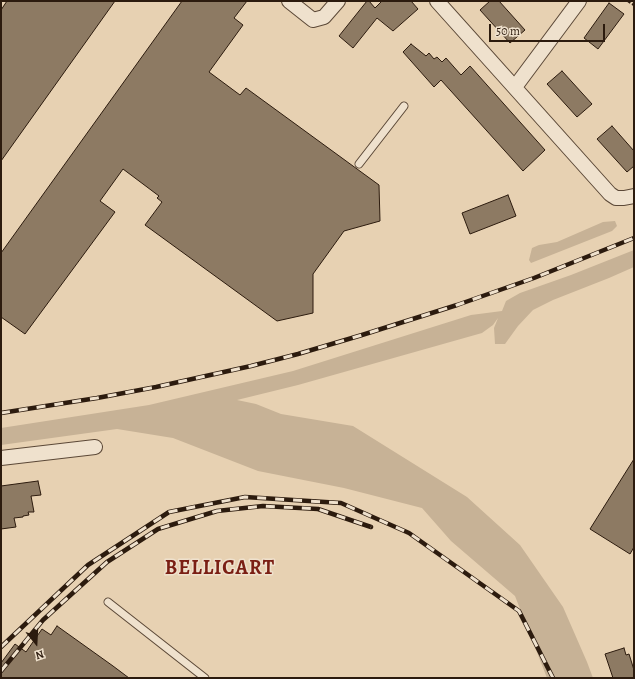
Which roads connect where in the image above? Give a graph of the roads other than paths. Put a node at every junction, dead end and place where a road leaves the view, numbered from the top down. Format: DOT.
graph roads {
  1 [pos="289,1"];
  2 [pos="338,1"];
  3 [pos="437,1"];
  4 [pos="579,1"];
  5 [pos="515,87"];
  6 [pos="404,106"];
  7 [pos="359,164"];
  8 [pos="634,196"];
  9 [pos="95,447"];
  10 [pos="1,458"];
  11 [pos="108,602"];
  12 [pos="206,678"];
  1 -- 2 [label="street"];
  3 -- 5 [label="street"];
  4 -- 5 [label="street"];
  5 -- 8 [label="street"];
  6 -- 7 [label="lane"];
  9 -- 10 [label="street"];
  11 -- 12 [label="lane"];
}
